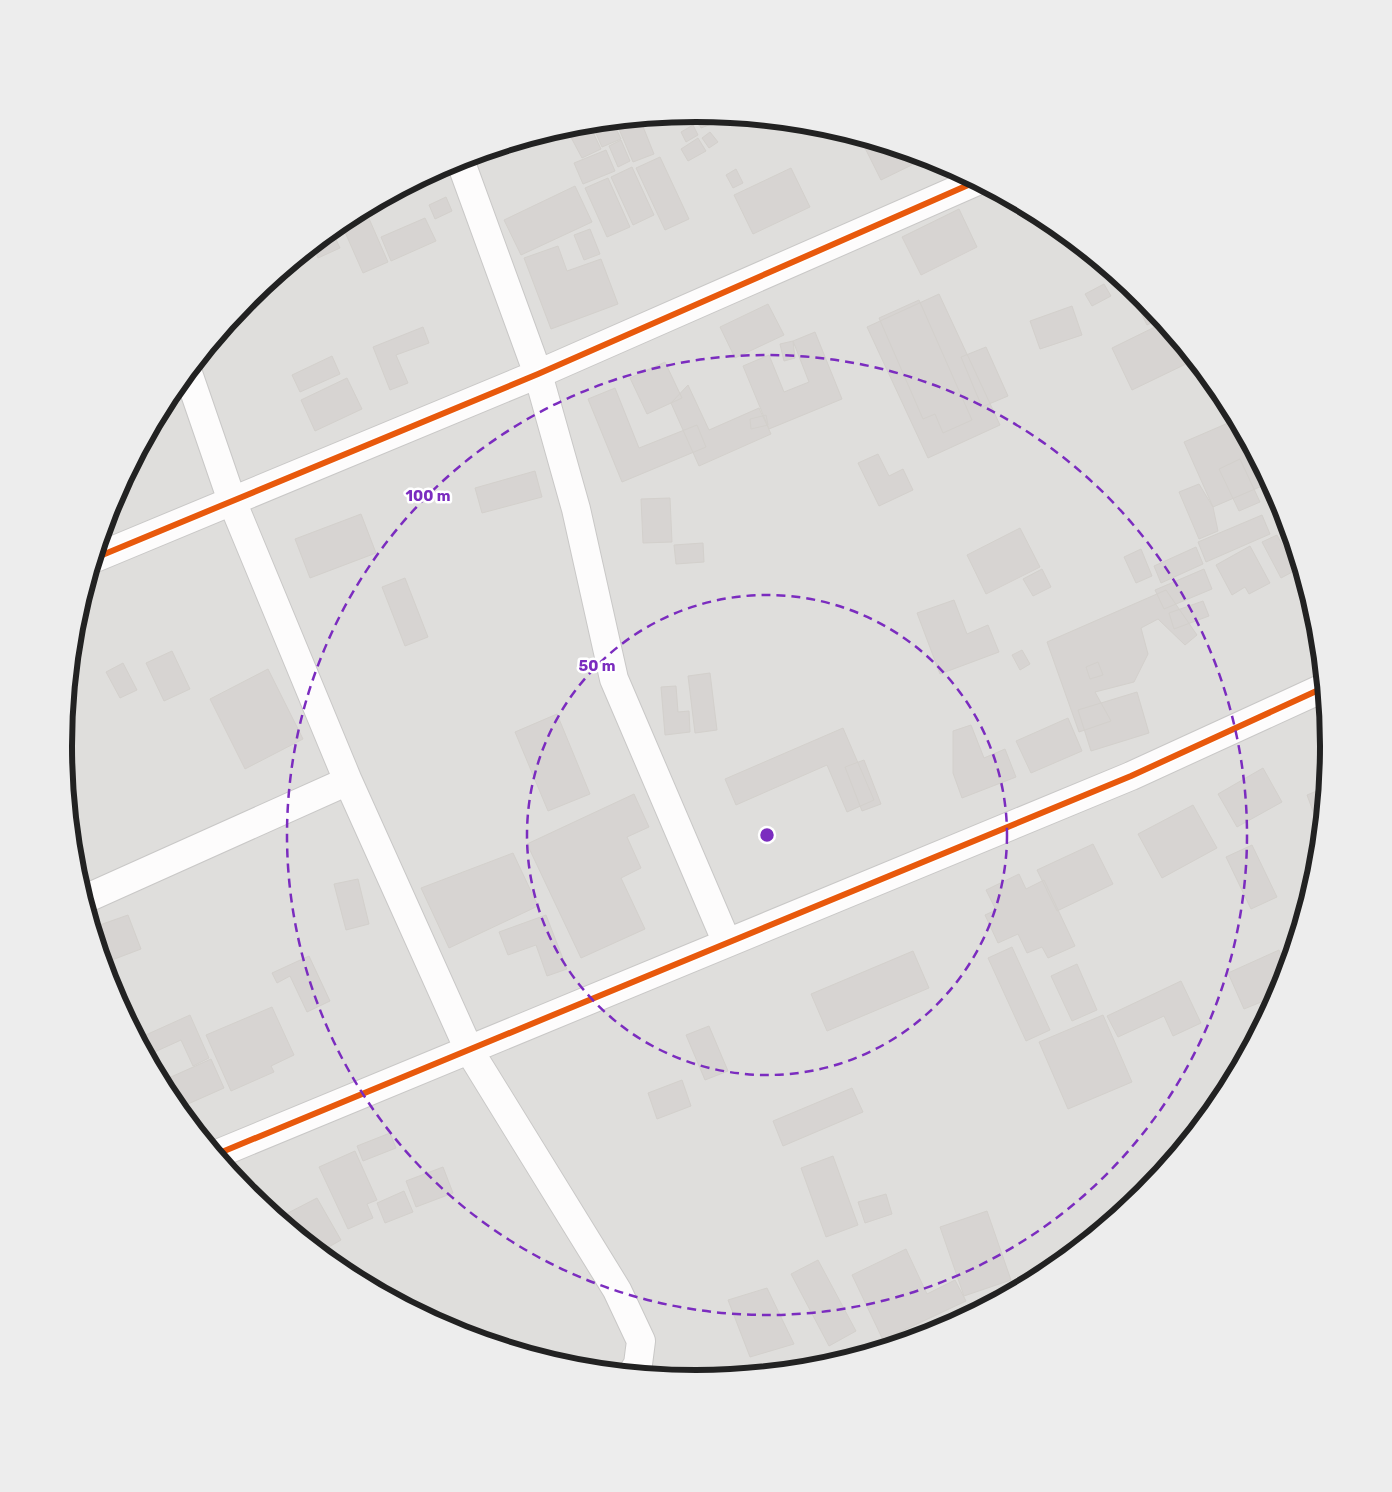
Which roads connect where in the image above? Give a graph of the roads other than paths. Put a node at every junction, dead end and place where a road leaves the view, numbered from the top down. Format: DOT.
graph roads {
  1 [pos="463,168"];
  2 [pos="968,185"];
  3 [pos="538,374"];
  4 [pos="191,381"];
  5 [pos="232,501"];
  6 [pos="103,555"];
  7 [pos="1317,691"];
  8 [pos="348,781"];
  9 [pos="91,896"];
  10 [pos="727,943"];
  11 [pos="469,1050"];
  12 [pos="223,1152"];
  13 [pos="637,1366"];
  1 -- 3 [label="street"];
  2 -- 3 [label="street"];
  3 -- 5 [label="street"];
  3 -- 10 [label="street"];
  4 -- 5 [label="street"];
  5 -- 6 [label="street"];
  5 -- 8 [label="street"];
  7 -- 10 [label="street"];
  8 -- 9 [label="street"];
  8 -- 11 [label="street"];
  10 -- 11 [label="street"];
  11 -- 12 [label="street"];
  11 -- 13 [label="street"];
}
